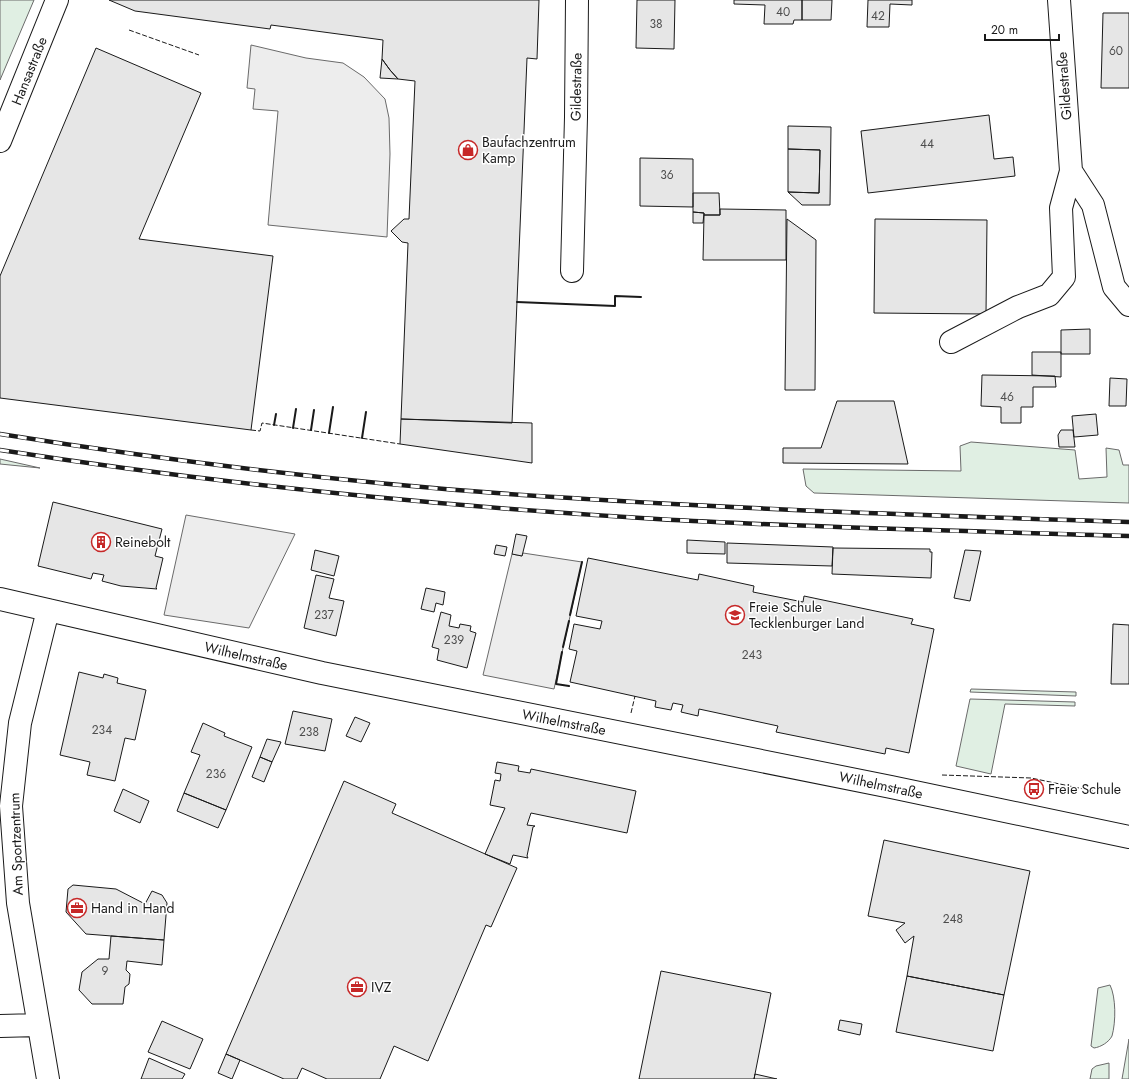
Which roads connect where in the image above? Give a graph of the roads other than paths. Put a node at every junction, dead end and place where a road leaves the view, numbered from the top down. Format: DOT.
graph roads {
  1 [pos="57,0"];
  2 [pos="577,0"];
  3 [pos="1059,0"];
  4 [pos="0,141"];
  5 [pos="1070,172"];
  6 [pos="572,271"];
  7 [pos="1129,305"];
  8 [pos="951,342"];
  9 [pos="0,599"];
  10 [pos="48,610"];
  11 [pos="1129,837"];
  12 [pos="38,1025"];
  13 [pos="0,1026"];
  14 [pos="48,1079"];
  1 -- 4 [label="street, Hansastraße"];
  2 -- 6 [label="street, Gildestraße"];
  3 -- 5 [label="street, Gildestraße"];
  5 -- 7 [label="street"];
  5 -- 8 [label="street"];
  9 -- 10 [label="street, Wilhelmstraße"];
  10 -- 11 [label="street, Wilhelmstraße"];
  10 -- 12 [label="street, Am Sportzentrum"];
  12 -- 13 [label="street"];
  12 -- 14 [label="street, Am Sportzentrum"];
}
